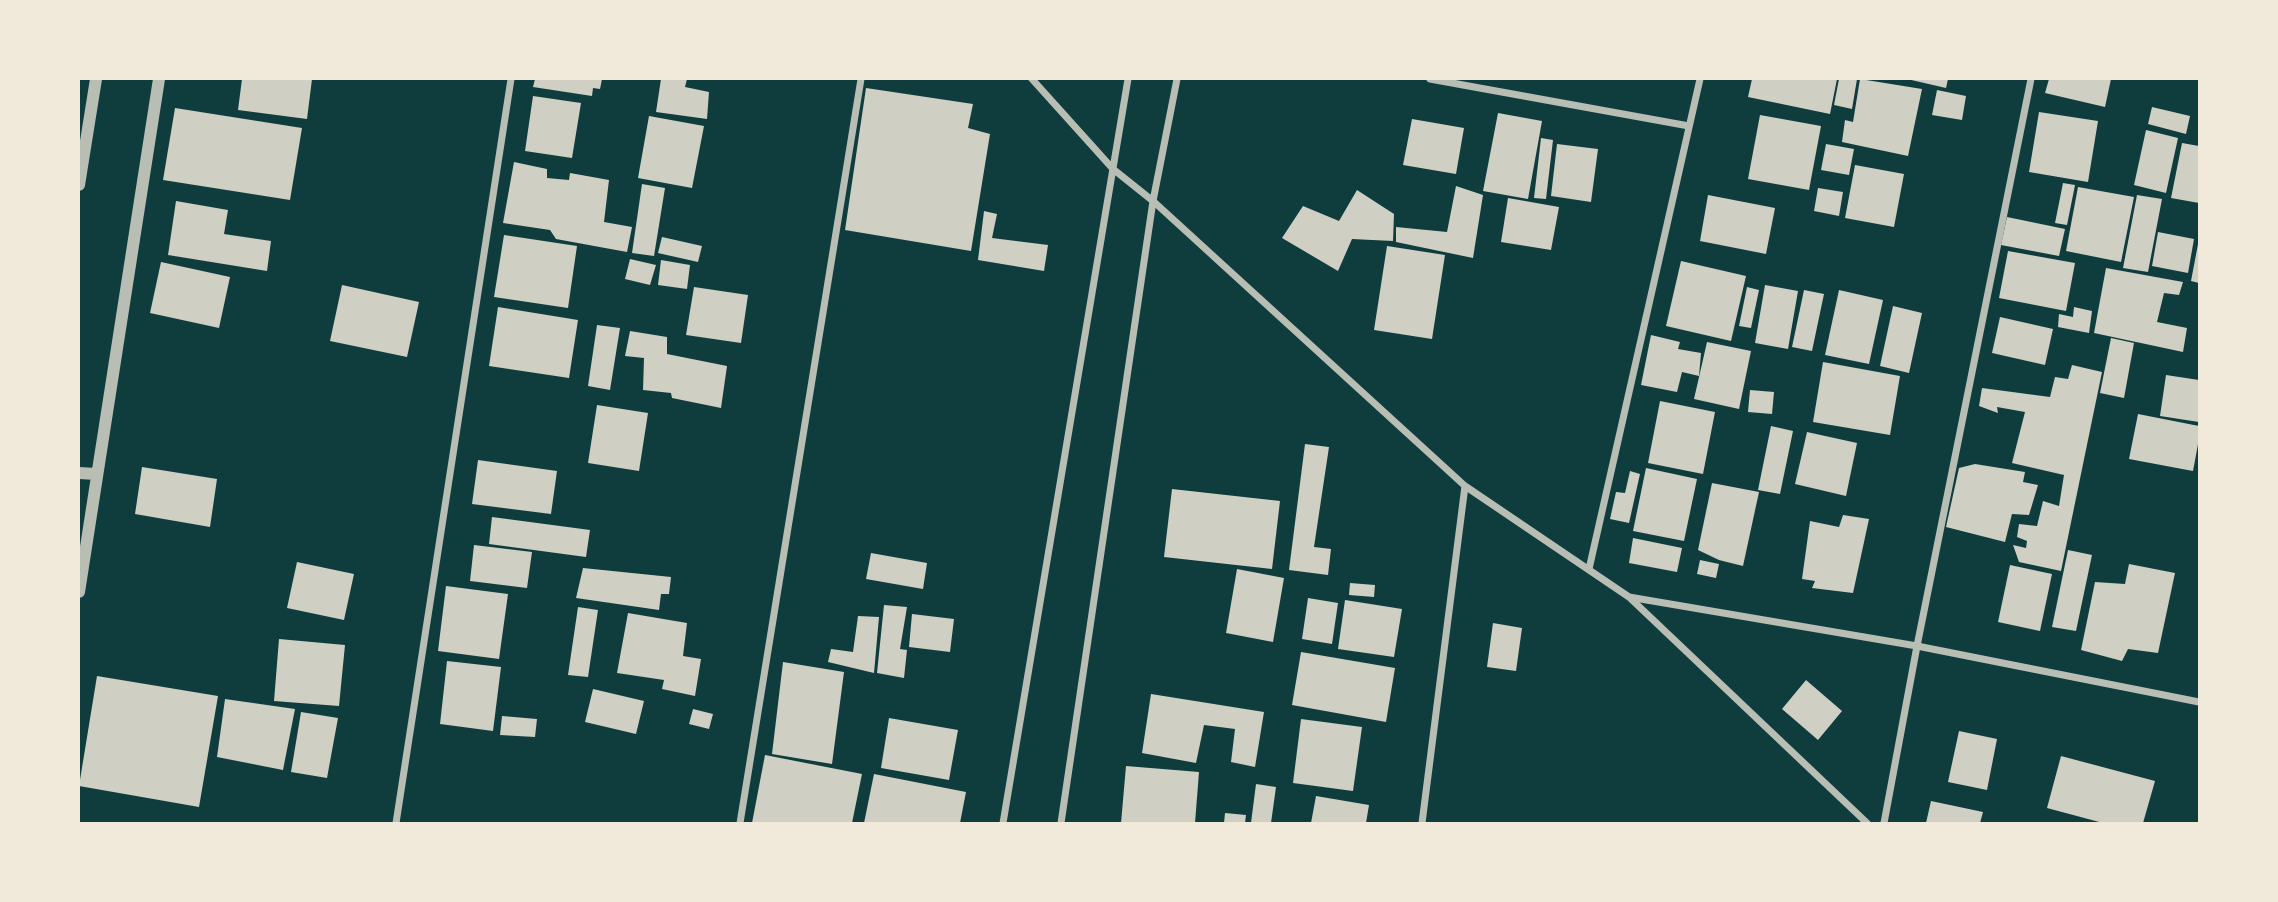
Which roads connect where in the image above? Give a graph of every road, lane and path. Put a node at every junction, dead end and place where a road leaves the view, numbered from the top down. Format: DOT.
graph roads {
  1 [pos="96,79"];
  2 [pos="159,79"];
  3 [pos="511,79"];
  4 [pos="861,79"];
  5 [pos="1032,79"];
  6 [pos="1128,79"];
  7 [pos="1177,79"];
  8 [pos="1430,79"];
  9 [pos="1700,79"];
  10 [pos="2031,79"];
  11 [pos="1689,126"];
  12 [pos="1114,169"];
  13 [pos="79,185"];
  14 [pos="1153,201"];
  15 [pos="79,473"];
  16 [pos="96,474"];
  17 [pos="1465,486"];
  18 [pos="1589,569"];
  19 [pos="79,592"];
  20 [pos="1629,597"];
  21 [pos="1917,646"];
  22 [pos="2199,702"];
  23 [pos="396,823"];
  24 [pos="740,823"];
  25 [pos="1003,823"];
  26 [pos="1061,823"];
  27 [pos="1422,823"];
  28 [pos="1867,823"];
  29 [pos="1884,823"];
  1 -- 13 [label="street"];
  2 -- 16 [label="street"];
  3 -- 23 [label="street"];
  4 -- 24 [label="street"];
  5 -- 12 [label="street"];
  6 -- 12 [label="street"];
  7 -- 14 [label="street"];
  8 -- 11 [label="street"];
  9 -- 11 [label="street"];
  10 -- 21 [label="street"];
  11 -- 18 [label="street"];
  12 -- 14 [label="street"];
  12 -- 25 [label="street"];
  14 -- 17 [label="street"];
  14 -- 26 [label="street"];
  15 -- 16 [label="street"];
  16 -- 19 [label="street"];
  17 -- 18 [label="street"];
  17 -- 27 [label="street"];
  18 -- 20 [label="street"];
  20 -- 21 [label="street"];
  20 -- 28 [label="street"];
  21 -- 22 [label="street"];
  21 -- 29 [label="street"];
}
